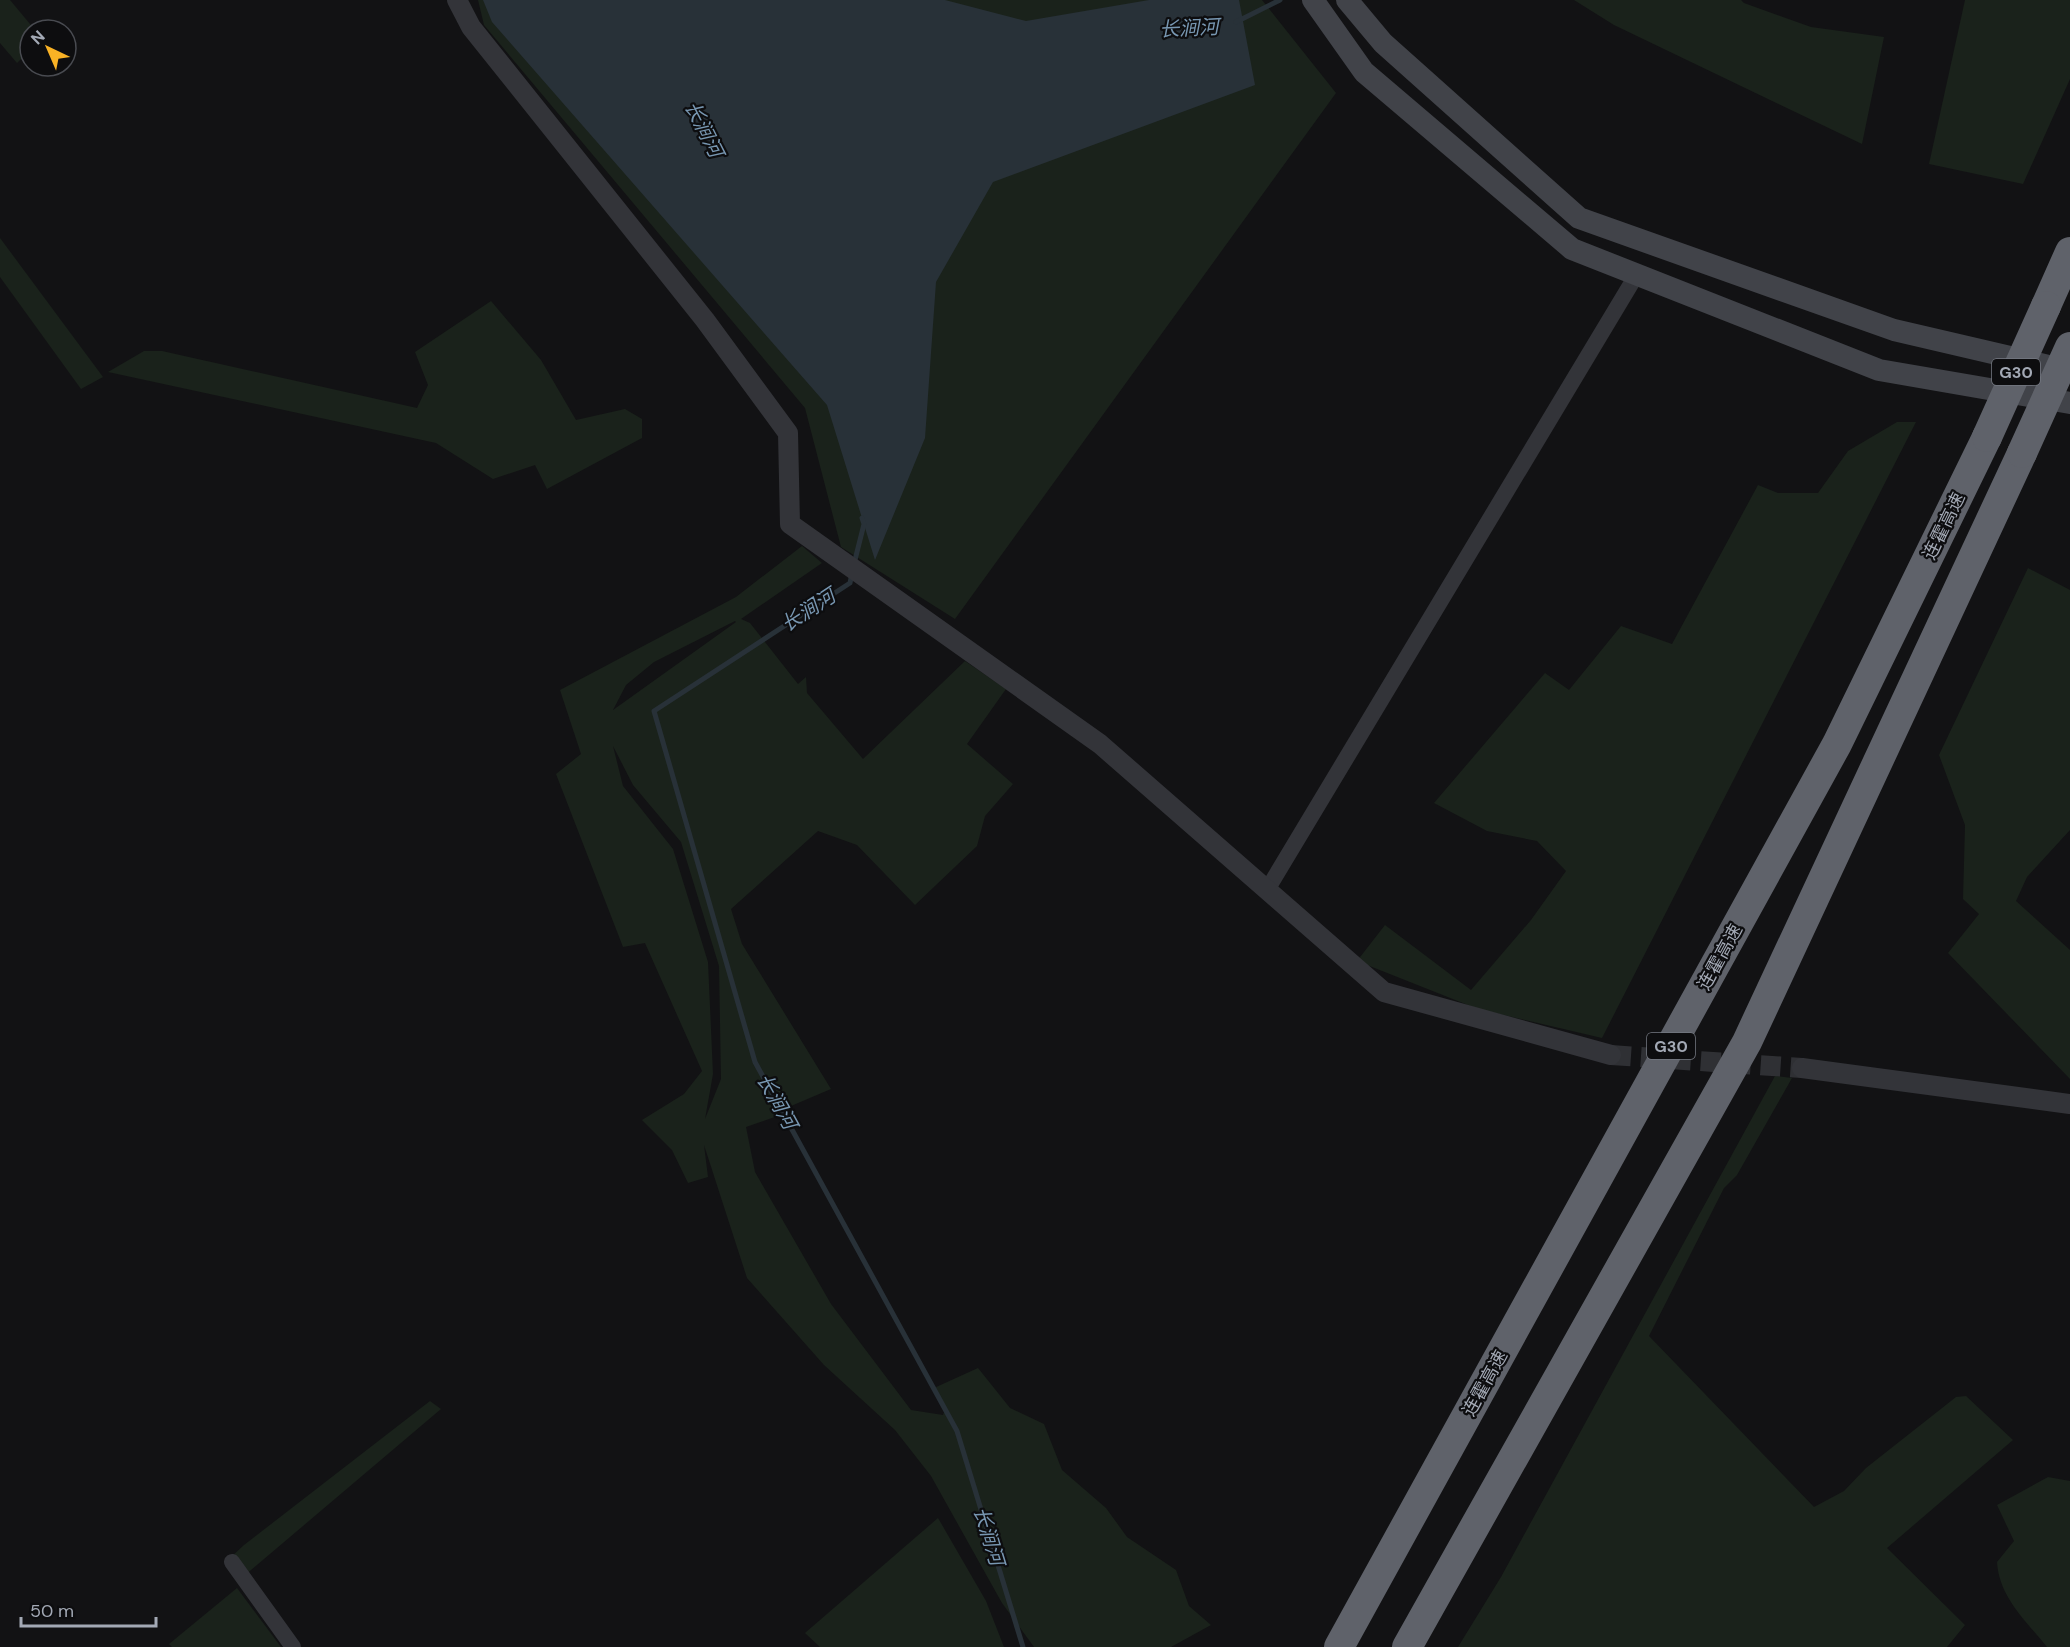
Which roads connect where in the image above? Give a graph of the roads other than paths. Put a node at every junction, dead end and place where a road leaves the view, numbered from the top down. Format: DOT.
graph roads {
  1 [pos="457,0"];
  2 [pos="1313,0"];
  3 [pos="1347,0"];
  4 [pos="2070,252"];
  5 [pos="1637,274"];
  6 [pos="2070,347"];
  7 [pos="2070,371"];
  8 [pos="2070,403"];
  9 [pos="1267,890"];
  10 [pos="1611,1055"];
  11 [pos="1802,1068"];
  12 [pos="2070,1104"];
  13 [pos="232,1562"];
  14 [pos="293,1647"];
  15 [pos="1339,1647"];
  16 [pos="1407,1647"];
  1 -- 9 [label="street"];
  2 -- 5 [label="main road"];
  3 -- 7 [label="main road"];
  4 -- 15 [label="highway, 连霍高速 / G30, bridge"];
  5 -- 8 [label="main road"];
  5 -- 9 [label="street"];
  6 -- 16 [label="highway, G30, bridge"];
  9 -- 10 [label="street"];
  11 -- 12 [label="street"];
  13 -- 14 [label="street"];
}
